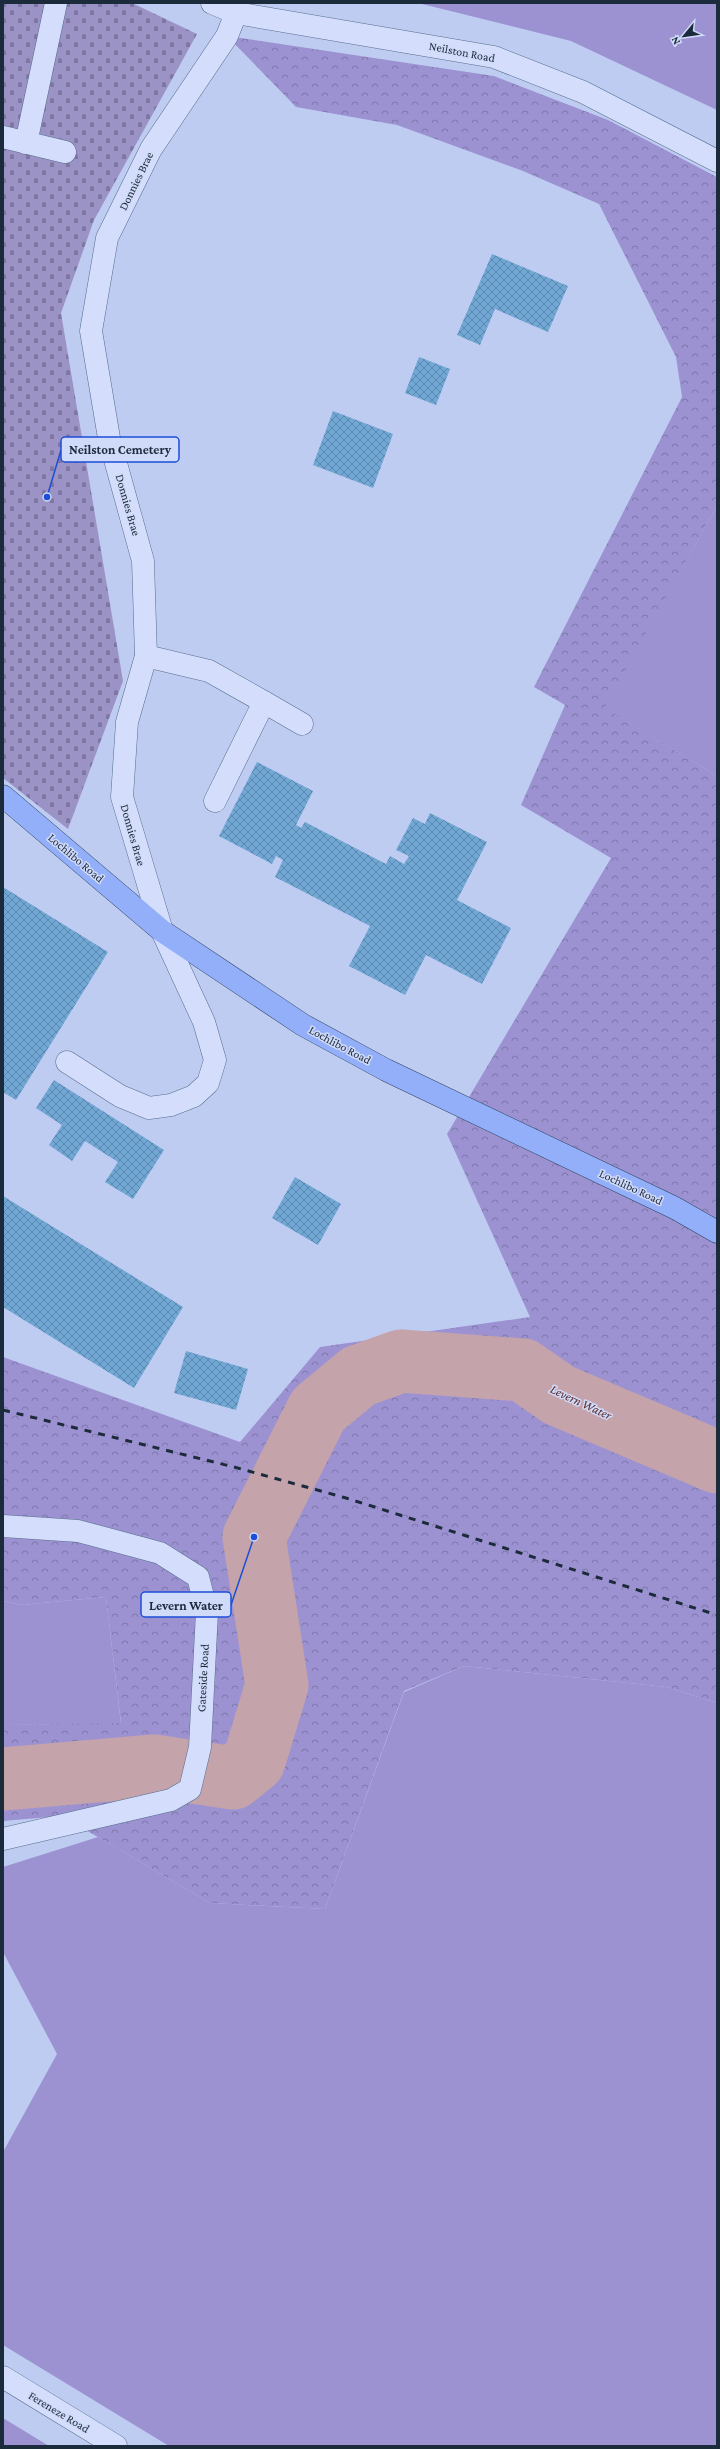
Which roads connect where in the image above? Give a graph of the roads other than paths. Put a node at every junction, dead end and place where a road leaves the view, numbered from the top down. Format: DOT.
graph roads {
  1 [pos="56,3"];
  2 [pos="212,3"];
  3 [pos="236,13"];
  4 [pos="3,137"];
  5 [pos="26,143"];
  6 [pos="65,152"];
  7 [pos="717,161"];
  8 [pos="146,656"];
  9 [pos="264,702"];
  10 [pos="302,724"];
  11 [pos="3,796"];
  12 [pos="215,801"];
  13 [pos="162,931"];
  14 [pos="67,1062"];
  15 [pos="717,1232"];
  16 [pos="3,1526"];
  17 [pos="3,1839"];
  18 [pos="3,2377"];
  19 [pos="116,2446"];
  1 -- 5 [label="street"];
  2 -- 3 [label="street, Neilston Road"];
  3 -- 7 [label="street, Neilston Road"];
  3 -- 8 [label="street, Donnies Brae"];
  4 -- 5 [label="street"];
  5 -- 6 [label="street"];
  8 -- 9 [label="street"];
  8 -- 13 [label="street, Donnies Brae"];
  9 -- 10 [label="street"];
  9 -- 12 [label="street"];
  11 -- 13 [label="main road, Lochlibo Road"];
  13 -- 14 [label="street, Donnies Brae"];
  13 -- 15 [label="main road, Lochlibo Road"];
  16 -- 17 [label="street, Gateside Road"];
  18 -- 19 [label="street, Fereneze Road"];
}
